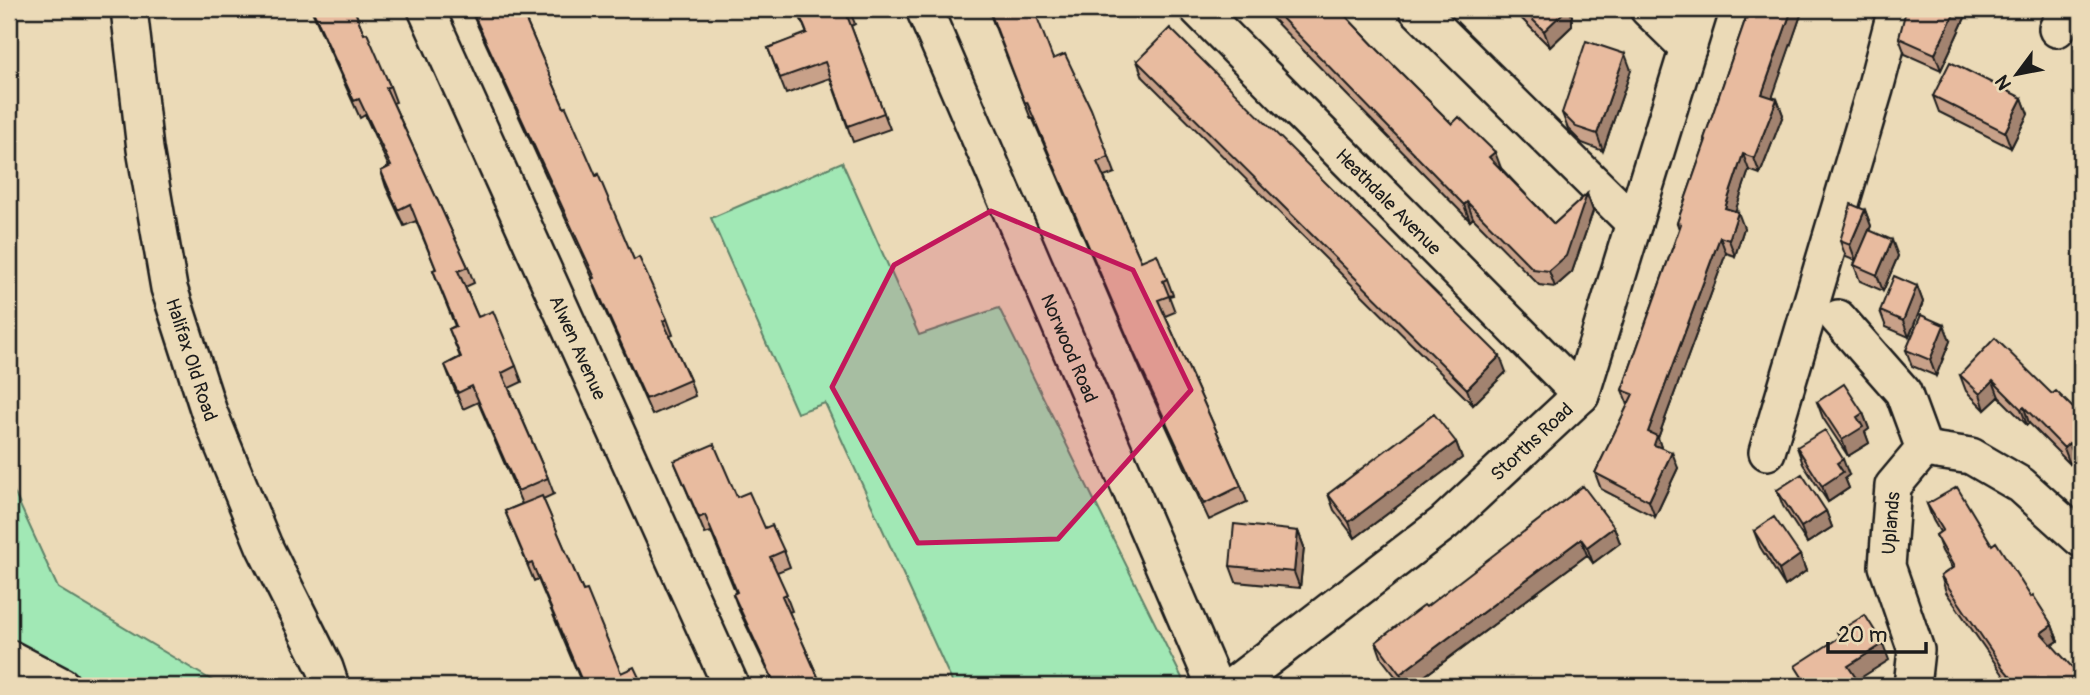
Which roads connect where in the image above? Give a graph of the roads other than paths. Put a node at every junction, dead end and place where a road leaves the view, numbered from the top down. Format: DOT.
graph roads {
  1 [pos="128,9"];
  2 [pos="426,9"];
  3 [pos="924,9"];
  4 [pos="1198,9"];
  5 [pos="1417,9"];
  6 [pos="1648,9"];
  7 [pos="1700,9"];
  8 [pos="1896,9"];
  9 [pos="1688,48"];
  10 [pos="1634,223"];
  11 [pos="1838,318"];
  12 [pos="1581,395"];
  13 [pos="1924,449"];
  14 [pos="1767,452"];
  15 [pos="2081,539"];
  16 [pos="9,658"];
  17 [pos="62,686"];
  18 [pos="331,686"];
  19 [pos="731,686"];
  20 [pos="1215,686"];
  21 [pos="1232,686"];
  22 [pos="1912,686"];
  1 -- 18 [label="street, Halifax Old Road"];
  2 -- 19 [label="street, Alwen Avenue"];
  3 -- 20 [label="street, Norwood Road"];
  4 -- 12 [label="street, Heathdale Avenue"];
  5 -- 10 [label="street"];
  6 -- 9 [label="street"];
  7 -- 9 [label="street, Storths Road"];
  8 -- 14 [label="street"];
  9 -- 10 [label="street, Storths Road"];
  10 -- 12 [label="street, Storths Road"];
  11 -- 13 [label="street"];
  12 -- 21 [label="street, Storths Road"];
  13 -- 15 [label="street"];
  13 -- 22 [label="street, Uplands"];
  16 -- 17 [label="street"];
}
